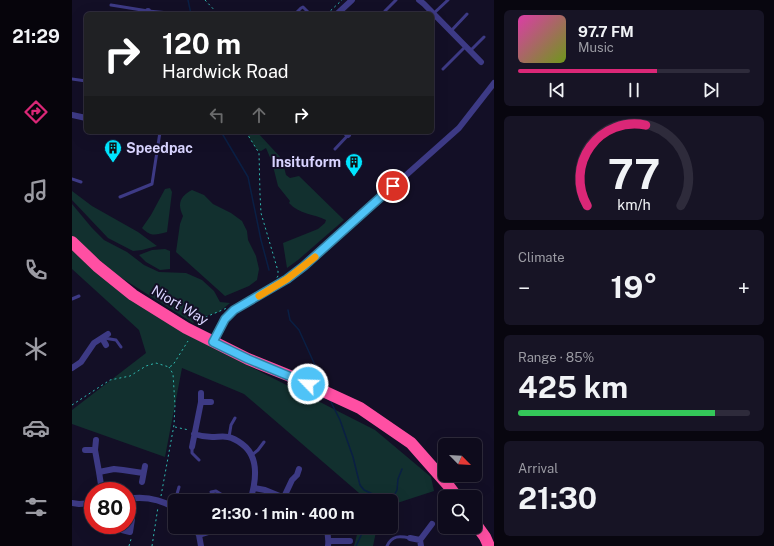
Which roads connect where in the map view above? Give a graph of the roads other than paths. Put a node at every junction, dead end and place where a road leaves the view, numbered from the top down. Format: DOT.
graph roads {
  1 [pos="352,0"];
  2 [pos="396,0"];
  3 [pos="419,0"];
  4 [pos="448,0"];
  5 [pos="111,5"];
  6 [pos="385,11"];
  7 [pos="148,12"];
  8 [pos="297,12"];
  9 [pos="308,12"];
  10 [pos="339,12"];
  11 [pos="431,12"];
  12 [pos="434,14"];
  13 [pos="468,14"];
  14 [pos="434,16"];
  15 [pos="451,31"];
  16 [pos="484,37"];
  17 [pos="468,48"];
  18 [pos="481,62"];
  19 [pos="443,68"];
  20 [pos="72,79"];
  21 [pos="84,81"];
  22 [pos="494,83"];
  23 [pos="72,115"];
  24 [pos="84,118"];
  25 [pos="160,134"];
  26 [pos="347,134"];
  27 [pos="335,149"];
  28 [pos="72,179"];
  29 [pos="81,182"];
  30 [pos="120,197"];
  31 [pos="72,242"];
  32 [pos="79,296"];
  33 [pos="72,299"];
  34 [pos="105,336"];
  35 [pos="213,342"];
  36 [pos="106,345"];
  37 [pos="121,347"];
  38 [pos="72,368"];
  39 [pos="201,393"];
  40 [pos="201,402"];
  41 [pos="211,402"];
  42 [pos="235,418"];
  43 [pos="194,433"];
  44 [pos="229,437"];
  45 [pos="96,440"];
  46 [pos="264,442"];
  47 [pos="192,446"];
  48 [pos="85,450"];
  49 [pos="95,450"];
  50 [pos="251,455"];
  51 [pos="198,460"];
  52 [pos="144,466"];
  53 [pos="299,469"];
  54 [pos="99,472"];
  55 [pos="143,473"];
  56 [pos="101,482"];
  57 [pos="142,482"];
  58 [pos="179,487"];
  59 [pos="254,488"];
  60 [pos="452,490"];
  61 [pos="211,492"];
  62 [pos="177,494"];
  63 [pos="221,494"];
  64 [pos="252,494"];
  65 [pos="276,494"];
  66 [pos="285,494"];
  67 [pos="136,498"];
  68 [pos="168,502"];
  69 [pos="72,503"];
  70 [pos="84,504"];
  71 [pos="432,524"];
  72 [pos="482,533"];
  73 [pos="202,534"];
  74 [pos="199,535"];
  75 [pos="410,538"];
  76 [pos="350,541"];
  77 [pos="328,543"];
  78 [pos="421,543"];
  79 [pos="201,546"];
  80 [pos="387,546"];
  81 [pos="489,546"];
  1 -- 10 [label="street"];
  2 -- 6 [label="lane"];
  3 -- 11 [label="street"];
  4 -- 12 [label="lane"];
  5 -- 7 [label="lane"];
  8 -- 9 [label="lane"];
  13 -- 15 [label="lane"];
  14 -- 15 [label="street"];
  15 -- 17 [label="street"];
  16 -- 17 [label="lane"];
  17 -- 18 [label="street"];
  17 -- 19 [label="lane"];
  20 -- 21 [label="lane"];
  22 -- 35 [label="street"];
  23 -- 24 [label="street"];
  25 -- 30 [label="lane"];
  26 -- 27 [label="lane"];
  28 -- 29 [label="lane"];
  31 -- 35 [label="highway, Niort Way"];
  32 -- 33 [label="lane"];
  34 -- 36 [label="street"];
  34 -- 37 [label="lane"];
  34 -- 38 [label="street"];
  35 -- 60 [label="highway, Niort Way"];
  39 -- 40 [label="street"];
  40 -- 41 [label="street"];
  40 -- 43 [label="street"];
  42 -- 44 [label="lane"];
  43 -- 44 [label="street"];
  43 -- 47 [label="street"];
  44 -- 50 [label="street"];
  45 -- 49 [label="street"];
  46 -- 50 [label="lane"];
  47 -- 51 [label="lane"];
  48 -- 49 [label="street"];
  49 -- 54 [label="street"];
  50 -- 59 [label="street"];
  52 -- 55 [label="street"];
  53 -- 66 [label="street"];
  54 -- 55 [label="street"];
  54 -- 56 [label="street"];
  55 -- 57 [label="street"];
  58 -- 62 [label="lane"];
  59 -- 64 [label="street"];
  59 -- 65 [label="street"];
  61 -- 63 [label="lane"];
  67 -- 68 [label="street"];
  69 -- 70 [label="street"];
  71 -- 78 [label="street"];
  72 -- 81 [label="highway"];
  73 -- 74 [label="street"];
  74 -- 79 [label="street"];
  75 -- 78 [label="street"];
  75 -- 80 [label="lane"];
  76 -- 77 [label="street"];
}
